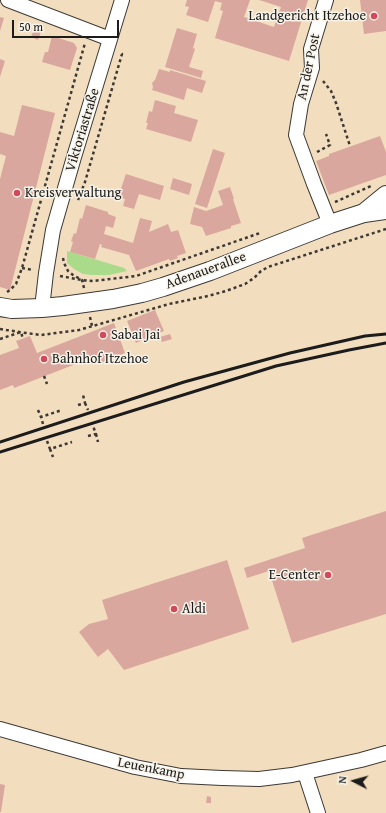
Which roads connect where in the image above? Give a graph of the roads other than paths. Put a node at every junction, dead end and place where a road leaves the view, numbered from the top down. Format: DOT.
graph roads {
  1 [pos="122,0"];
  2 [pos="326,0"];
  3 [pos="12,1"];
  4 [pos="110,39"];
  5 [pos="379,191"];
  6 [pos="386,210"];
  7 [pos="364,213"];
  8 [pos="330,224"];
  9 [pos="0,307"];
  10 [pos="42,308"];
  11 [pos="0,729"];
  12 [pos="386,753"];
  13 [pos="305,773"];
  14 [pos="318,813"];
  1 -- 4 [label="street, Viktoriastraße"];
  2 -- 8 [label="street, An der Post"];
  3 -- 4 [label="street"];
  4 -- 10 [label="street, Viktoriastraße"];
  5 -- 7 [label="main road, Adenauerallee"];
  6 -- 7 [label="main road, Adenauerallee"];
  7 -- 8 [label="main road, Adenauerallee"];
  8 -- 10 [label="main road, Adenauerallee"];
  9 -- 10 [label="main road, Adenauerallee"];
  11 -- 13 [label="street, Leuenkamp"];
  12 -- 13 [label="street, Leuenkamp"];
  13 -- 14 [label="street"];
}
